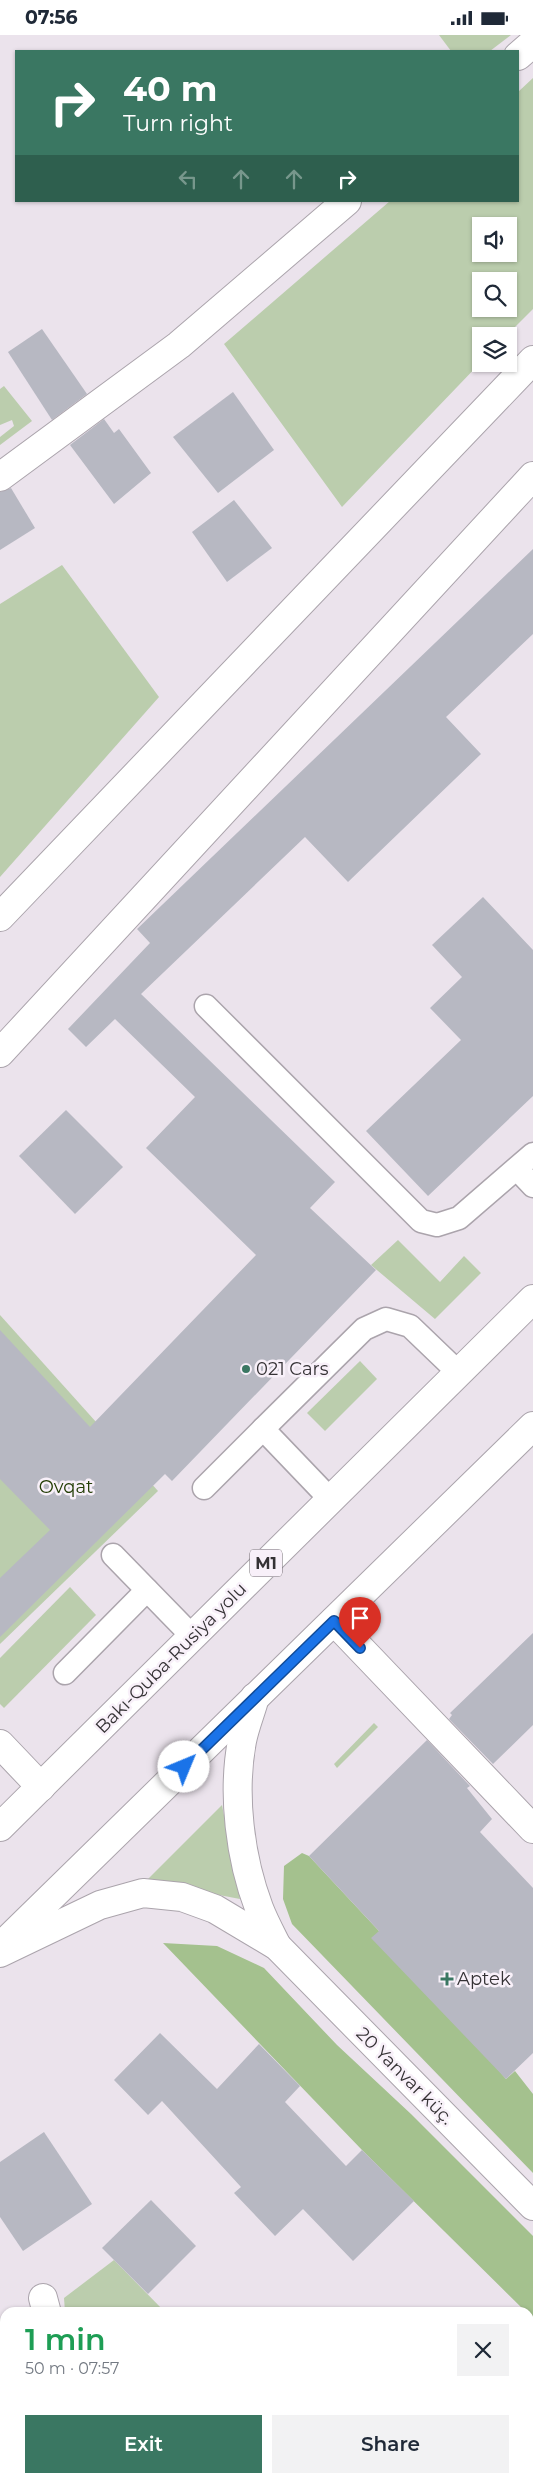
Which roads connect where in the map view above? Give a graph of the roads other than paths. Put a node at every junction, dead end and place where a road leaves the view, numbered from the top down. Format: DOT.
graph roads {
  1 [pos="533,43"];
  2 [pos="519,55"];
  3 [pos="346,202"];
  4 [pos="533,360"];
  5 [pos="533,476"];
  6 [pos="0,477"];
  7 [pos="0,917"];
  8 [pos="206,1006"];
  9 [pos="0,1053"];
  10 [pos="533,1154"];
  11 [pos="516,1169"];
  12 [pos="533,1186"];
  13 [pos="533,1299"];
  14 [pos="459,1373"];
  15 [pos="533,1426"];
  16 [pos="263,1429"];
  17 [pos="204,1488"];
  18 [pos="331,1500"];
  19 [pos="113,1555"];
  20 [pos="147,1590"];
  21 [pos="334,1621"];
  22 [pos="192,1636"];
  23 [pos="65,1673"];
  24 [pos="255,1697"];
  25 [pos="0,1744"];
  26 [pos="41,1787"];
  27 [pos="0,1827"];
  28 [pos="533,1829"];
  29 [pos="277,1946"];
  30 [pos="0,1947"];
  31 [pos="0,1953"];
  32 [pos="533,2206"];
  1 -- 2 [label="main road"];
  3 -- 6 [label="main road"];
  4 -- 7 [label="main road"];
  5 -- 9 [label="main road"];
  8 -- 11 [label="lane"];
  10 -- 11 [label="lane"];
  11 -- 12 [label="lane"];
  13 -- 14 [label="main road, Bakı-Quba-Rusiya yolu / M1"];
  14 -- 16 [label="lane"];
  14 -- 18 [label="main road, Bakı-Quba-Rusiya yolu / M1"];
  15 -- 21 [label="main road"];
  16 -- 17 [label="lane"];
  16 -- 18 [label="lane"];
  18 -- 22 [label="main road, Bakı-Quba-Rusiya yolu / M1"];
  19 -- 20 [label="lane"];
  20 -- 22 [label="lane"];
  20 -- 23 [label="lane"];
  21 -- 24 [label="main road"];
  21 -- 28 [label="main road"];
  22 -- 26 [label="main road, Bakı-Quba-Rusiya yolu / M1"];
  24 -- 29 [label="main road"];
  24 -- 30 [label="main road"];
  25 -- 26 [label="main road"];
  26 -- 27 [label="main road, Bakı-Quba-Rusiya yolu / M1"];
  29 -- 31 [label="main road"];
  29 -- 32 [label="main road, 20 Yanvar küç."];
}
